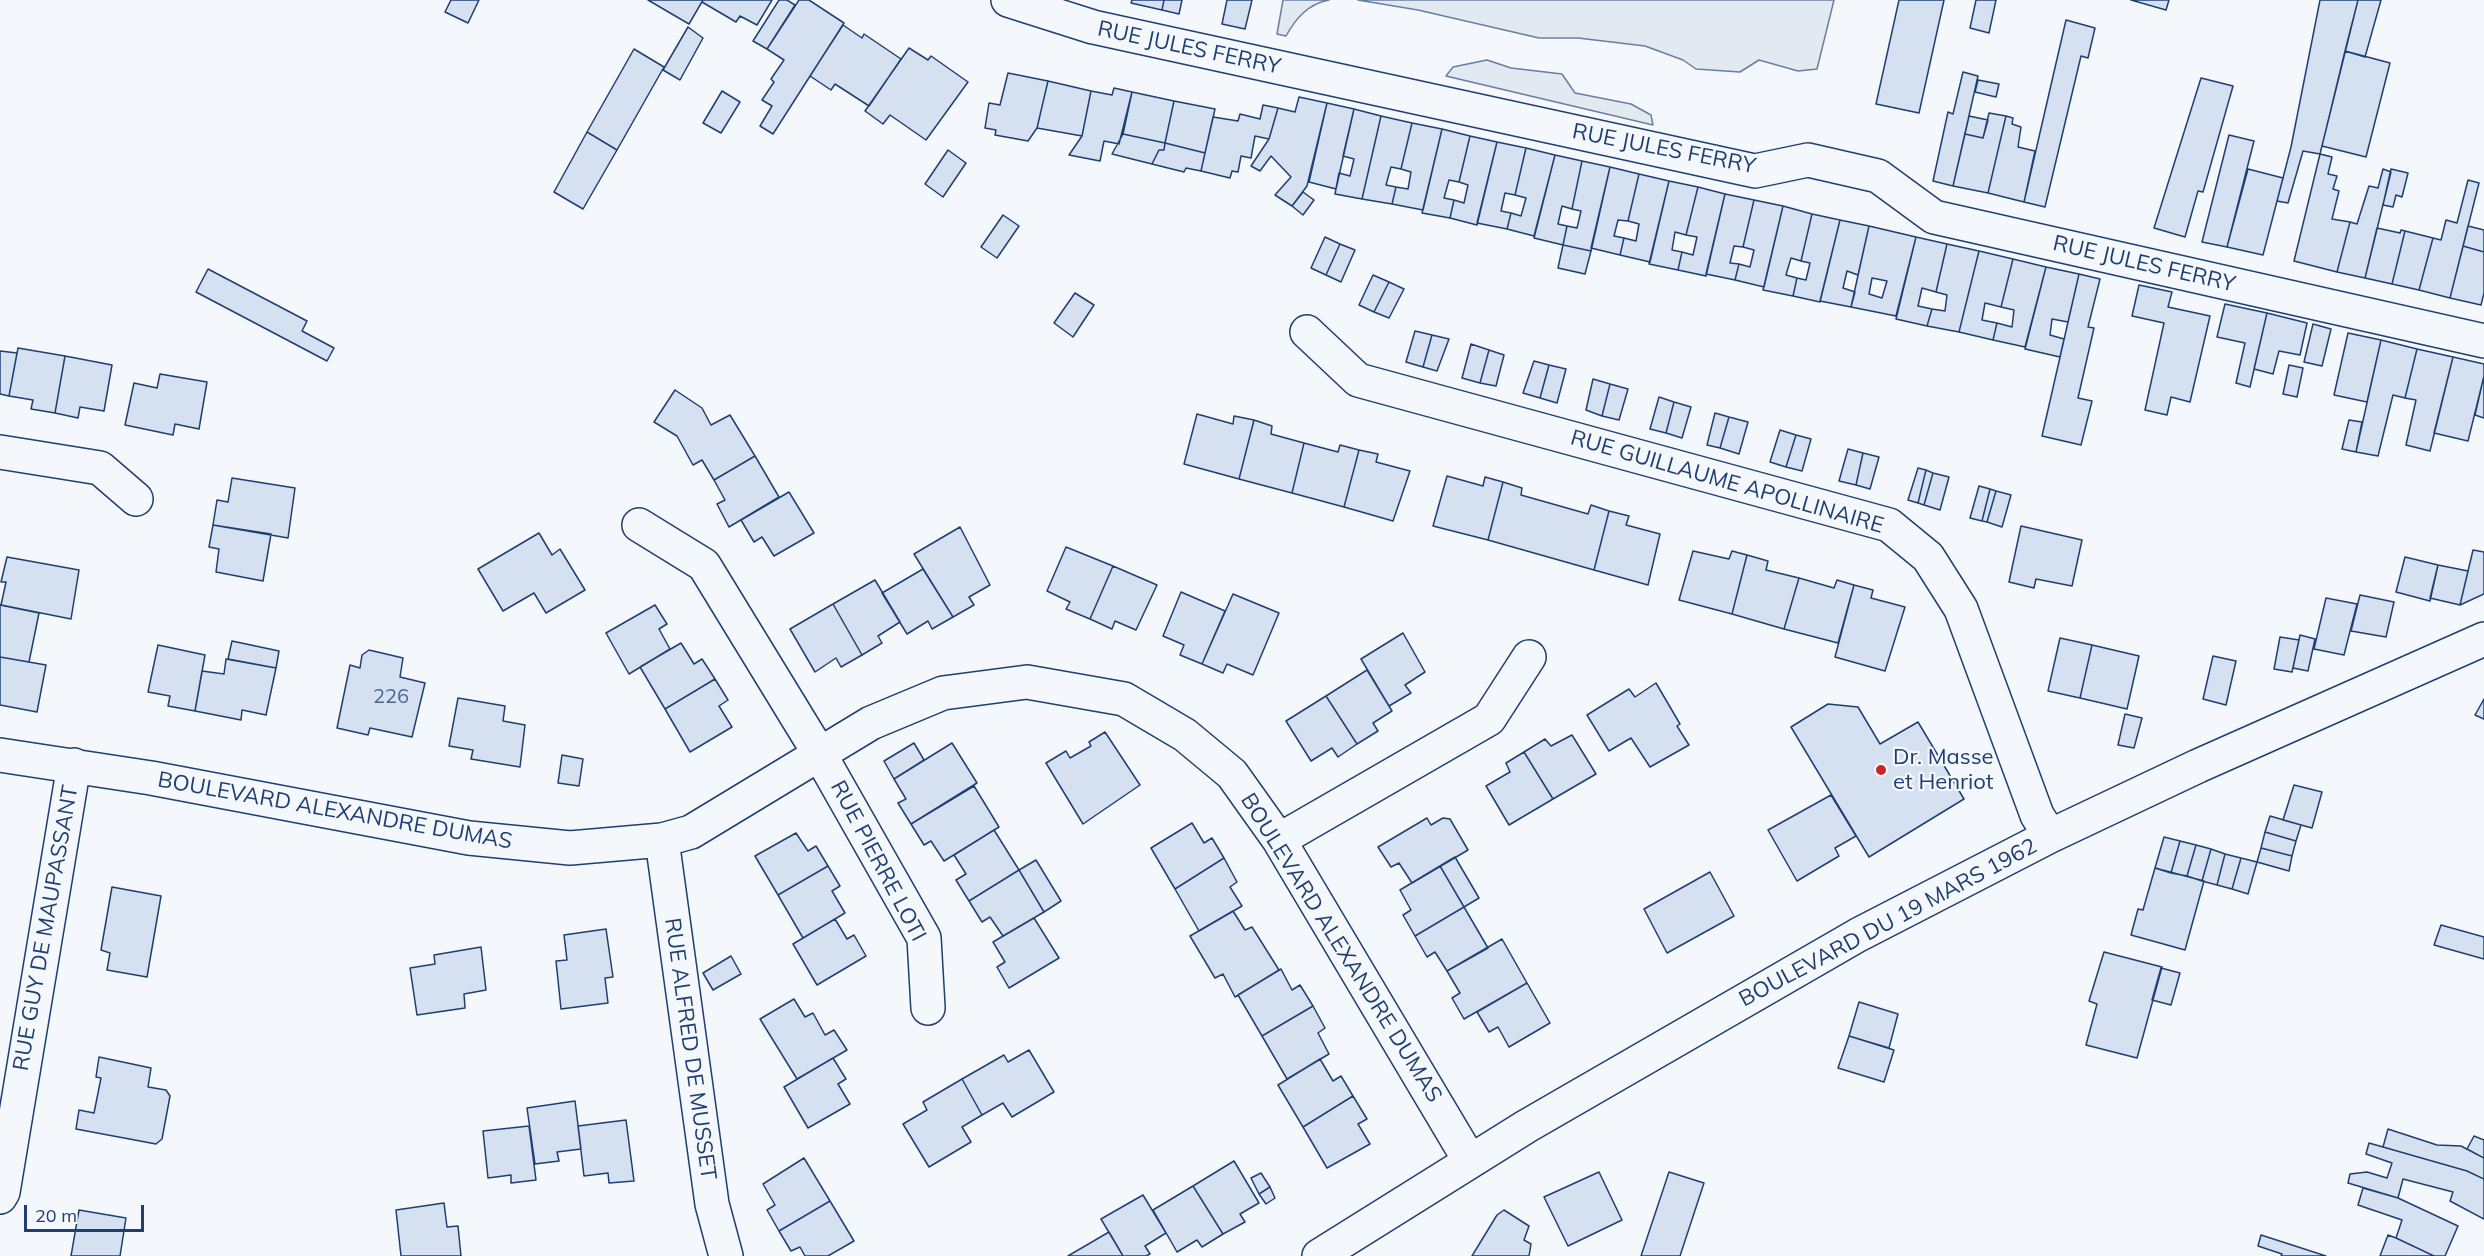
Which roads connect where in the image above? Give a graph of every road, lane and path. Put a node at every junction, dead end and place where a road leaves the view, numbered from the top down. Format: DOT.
graph roads {
  1 [pos="1008,0"];
  2 [pos="1307,332"];
  3 [pos="2484,341"];
  4 [pos="0,452"];
  5 [pos="136,500"];
  6 [pos="639,525"];
  7 [pos="2484,639"];
  8 [pos="1529,657"];
  9 [pos="819,753"];
  10 [pos="0,755"];
  11 [pos="74,765"];
  12 [pos="2050,836"];
  13 [pos="662,840"];
  14 [pos="1279,840"];
  15 [pos="928,1008"];
  16 [pos="1470,1161"];
  17 [pos="0,1197"];
  18 [pos="726,1256"];
  19 [pos="1319,1256"];
  1 -- 3 [label="street, RUE JULES FERRY"];
  2 -- 12 [label="street, RUE GUILLAUME APOLLINAIRE"];
  4 -- 5 [label="street"];
  6 -- 9 [label="street, RUE PIERRE LOTI"];
  7 -- 12 [label="street, BOULEVARD DU 19 MARS 1962"];
  8 -- 14 [label="street"];
  9 -- 13 [label="street, BOULEVARD ALEXANDRE DUMAS"];
  9 -- 14 [label="street, BOULEVARD ALEXANDRE DUMAS"];
  9 -- 15 [label="street, RUE PIERRE LOTI"];
  10 -- 11 [label="street, BOULEVARD ALEXANDRE DUMAS"];
  11 -- 13 [label="street, BOULEVARD ALEXANDRE DUMAS"];
  11 -- 17 [label="street, RUE GUY DE MAUPASSANT"];
  12 -- 16 [label="street, BOULEVARD DU 19 MARS 1962"];
  13 -- 18 [label="street, RUE ALFRED DE MUSSET"];
  14 -- 16 [label="street, BOULEVARD ALEXANDRE DUMAS"];
  16 -- 19 [label="street, BOULEVARD DU 19 MARS 1962"];
}
